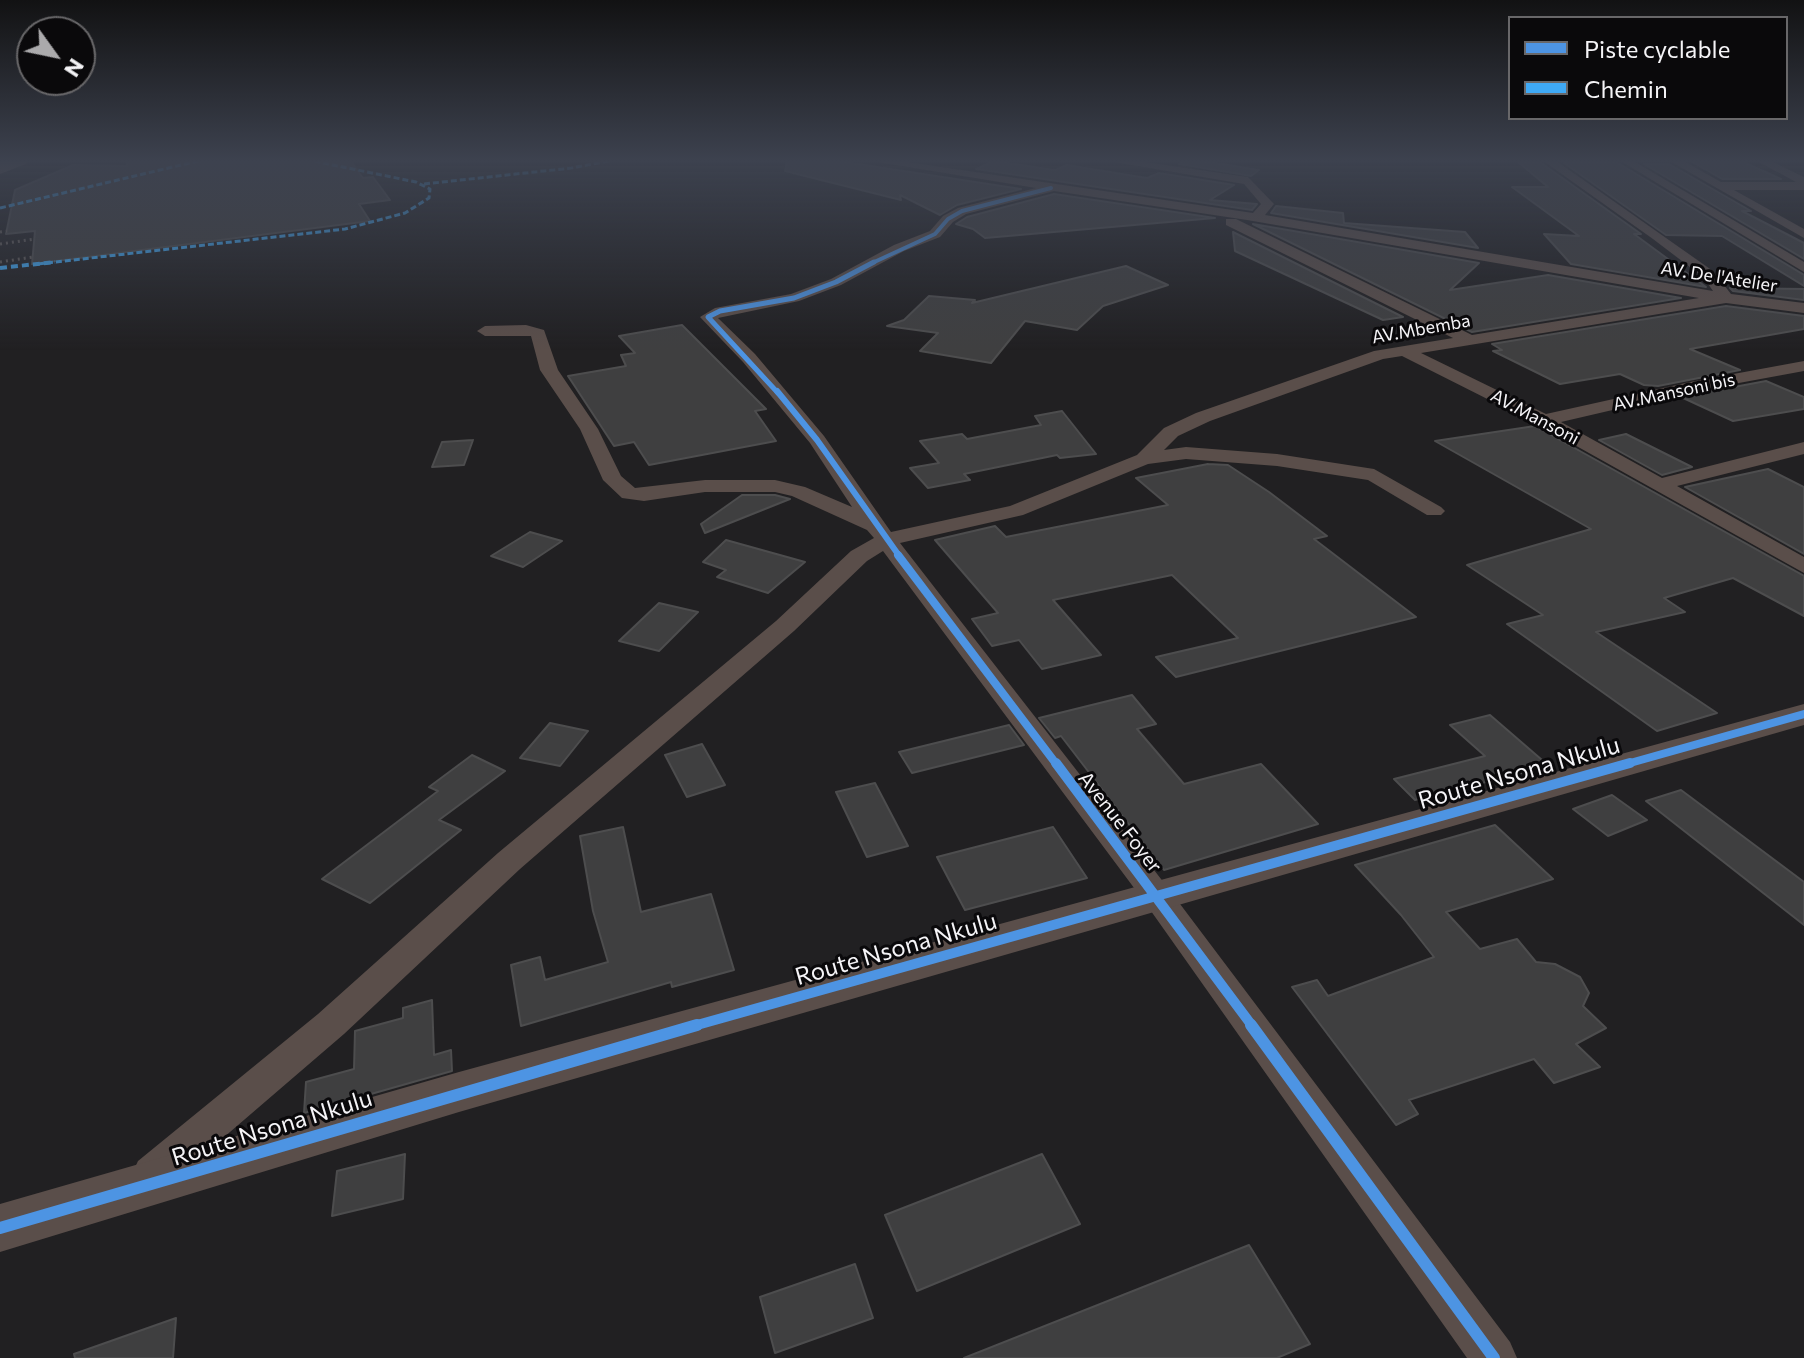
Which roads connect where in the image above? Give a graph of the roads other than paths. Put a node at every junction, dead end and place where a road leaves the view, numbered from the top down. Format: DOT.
graph roads {
  1 [pos="946,223"];
  2 [pos="1235,223"];
  3 [pos="1288,223"];
  4 [pos="1640,223"];
  5 [pos="1729,223"];
  6 [pos="1785,223"];
  7 [pos="1804,234"];
  8 [pos="1776,252"];
  9 [pos="1804,252"];
  10 [pos="1804,268"];
  11 [pos="1726,298"];
  12 [pos="1804,308"];
  13 [pos="485,331"];
  14 [pos="1472,341"];
  15 [pos="1408,353"];
  16 [pos="1804,366"];
  17 [pos="1544,420"];
  18 [pos="1804,448"];
  19 [pos="1144,459"];
  20 [pos="1659,485"];
  21 [pos="1434,511"];
  22 [pos="882,532"];
  23 [pos="1804,566"];
  24 [pos="1804,714"];
  25 [pos="1157,896"];
  26 [pos="130,1192"];
  27 [pos="0,1228"];
  28 [pos="1494,1358"];
  1 -- 22 [label="street, Avenue Foyer"];
  2 -- 14 [label="street"];
  3 -- 11 [label="street, AV. De l'Atelier"];
  4 -- 11 [label="street"];
  5 -- 8 [label="street"];
  6 -- 7 [label="street"];
  8 -- 9 [label="street"];
  8 -- 10 [label="street"];
  11 -- 12 [label="street, AV. De l'Atelier"];
  11 -- 14 [label="street, AV.Mbemba"];
  13 -- 22 [label="street"];
  14 -- 15 [label="street, AV.Mbemba"];
  15 -- 17 [label="street, AV.Mansoni"];
  15 -- 19 [label="street, AV.Mbemba"];
  16 -- 17 [label="street, AV.Mansoni bis"];
  17 -- 20 [label="street, AV.Mansoni"];
  18 -- 20 [label="street"];
  19 -- 21 [label="street"];
  19 -- 22 [label="street"];
  20 -- 23 [label="street, AV.Mansoni"];
  22 -- 25 [label="street, Avenue Foyer"];
  22 -- 26 [label="street"];
  24 -- 25 [label="street, Route Nsona Nkulu"];
  25 -- 26 [label="street, Route Nsona Nkulu"];
  25 -- 28 [label="street, Avenue Foyer"];
  26 -- 27 [label="street, Route Nsona Nkulu"];
}
